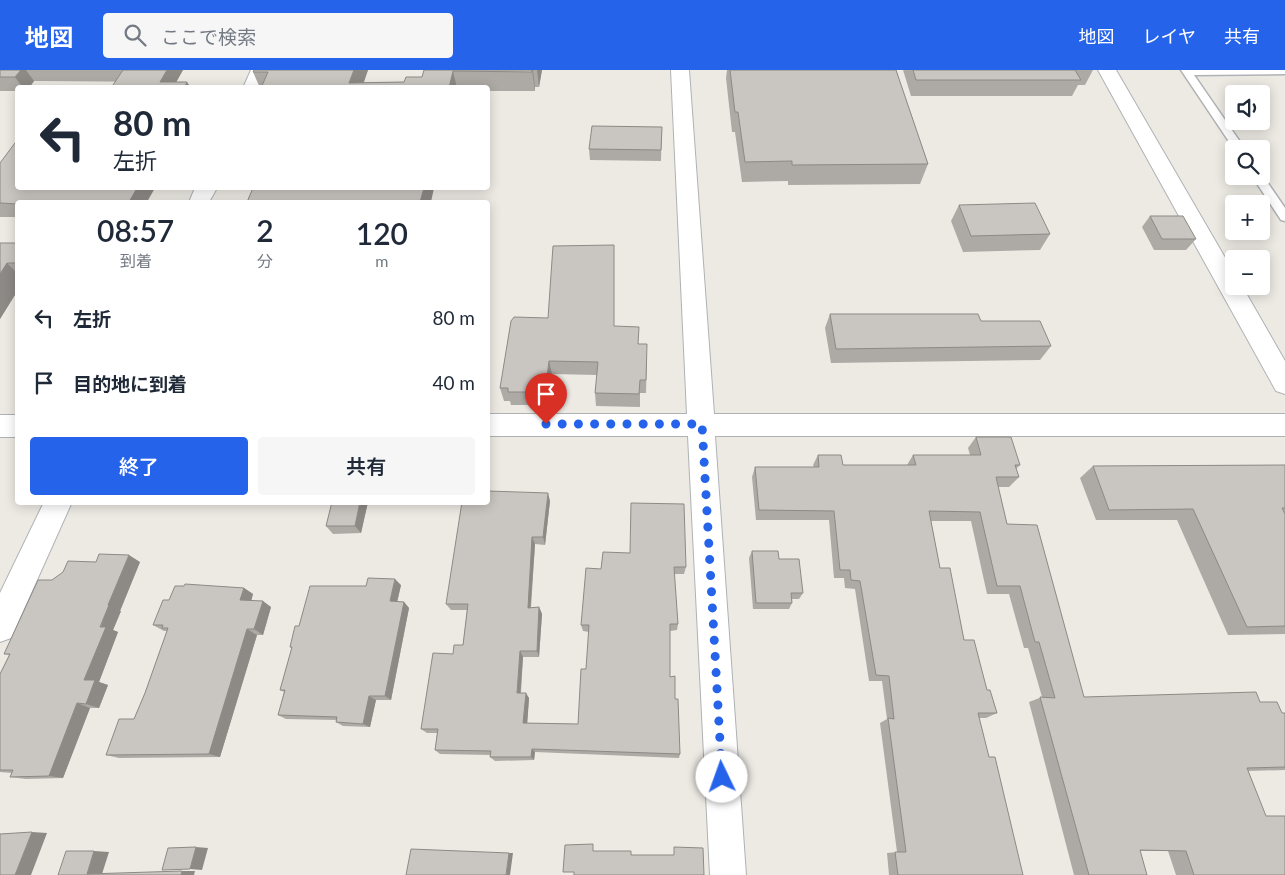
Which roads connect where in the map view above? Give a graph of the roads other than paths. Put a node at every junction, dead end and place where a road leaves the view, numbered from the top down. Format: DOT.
graph roads {
  1 [pos="260,70"];
  2 [pos="680,70"];
  3 [pos="1107,70"];
  4 [pos="1187,71"];
  5 [pos="1285,71"];
  6 [pos="253,85"];
  7 [pos="1234,140"];
  8 [pos="1264,185"];
  9 [pos="1285,217"];
  10 [pos="1285,384"];
  11 [pos="702,424"];
  12 [pos="490,425"];
  13 [pos="1285,425"];
  14 [pos="0,426"];
  15 [pos="15,426"];
  16 [pos="57,505"];
  17 [pos="0,627"];
  18 [pos="728,875"];
  1 -- 6 [label="street"];
  2 -- 11 [label="street"];
  3 -- 10 [label="street"];
  4 -- 5 [label="lane"];
  4 -- 7 [label="lane"];
  8 -- 9 [label="lane"];
  11 -- 12 [label="street"];
  11 -- 13 [label="street"];
  11 -- 18 [label="street"];
  14 -- 15 [label="street"];
  16 -- 17 [label="street"];
}
